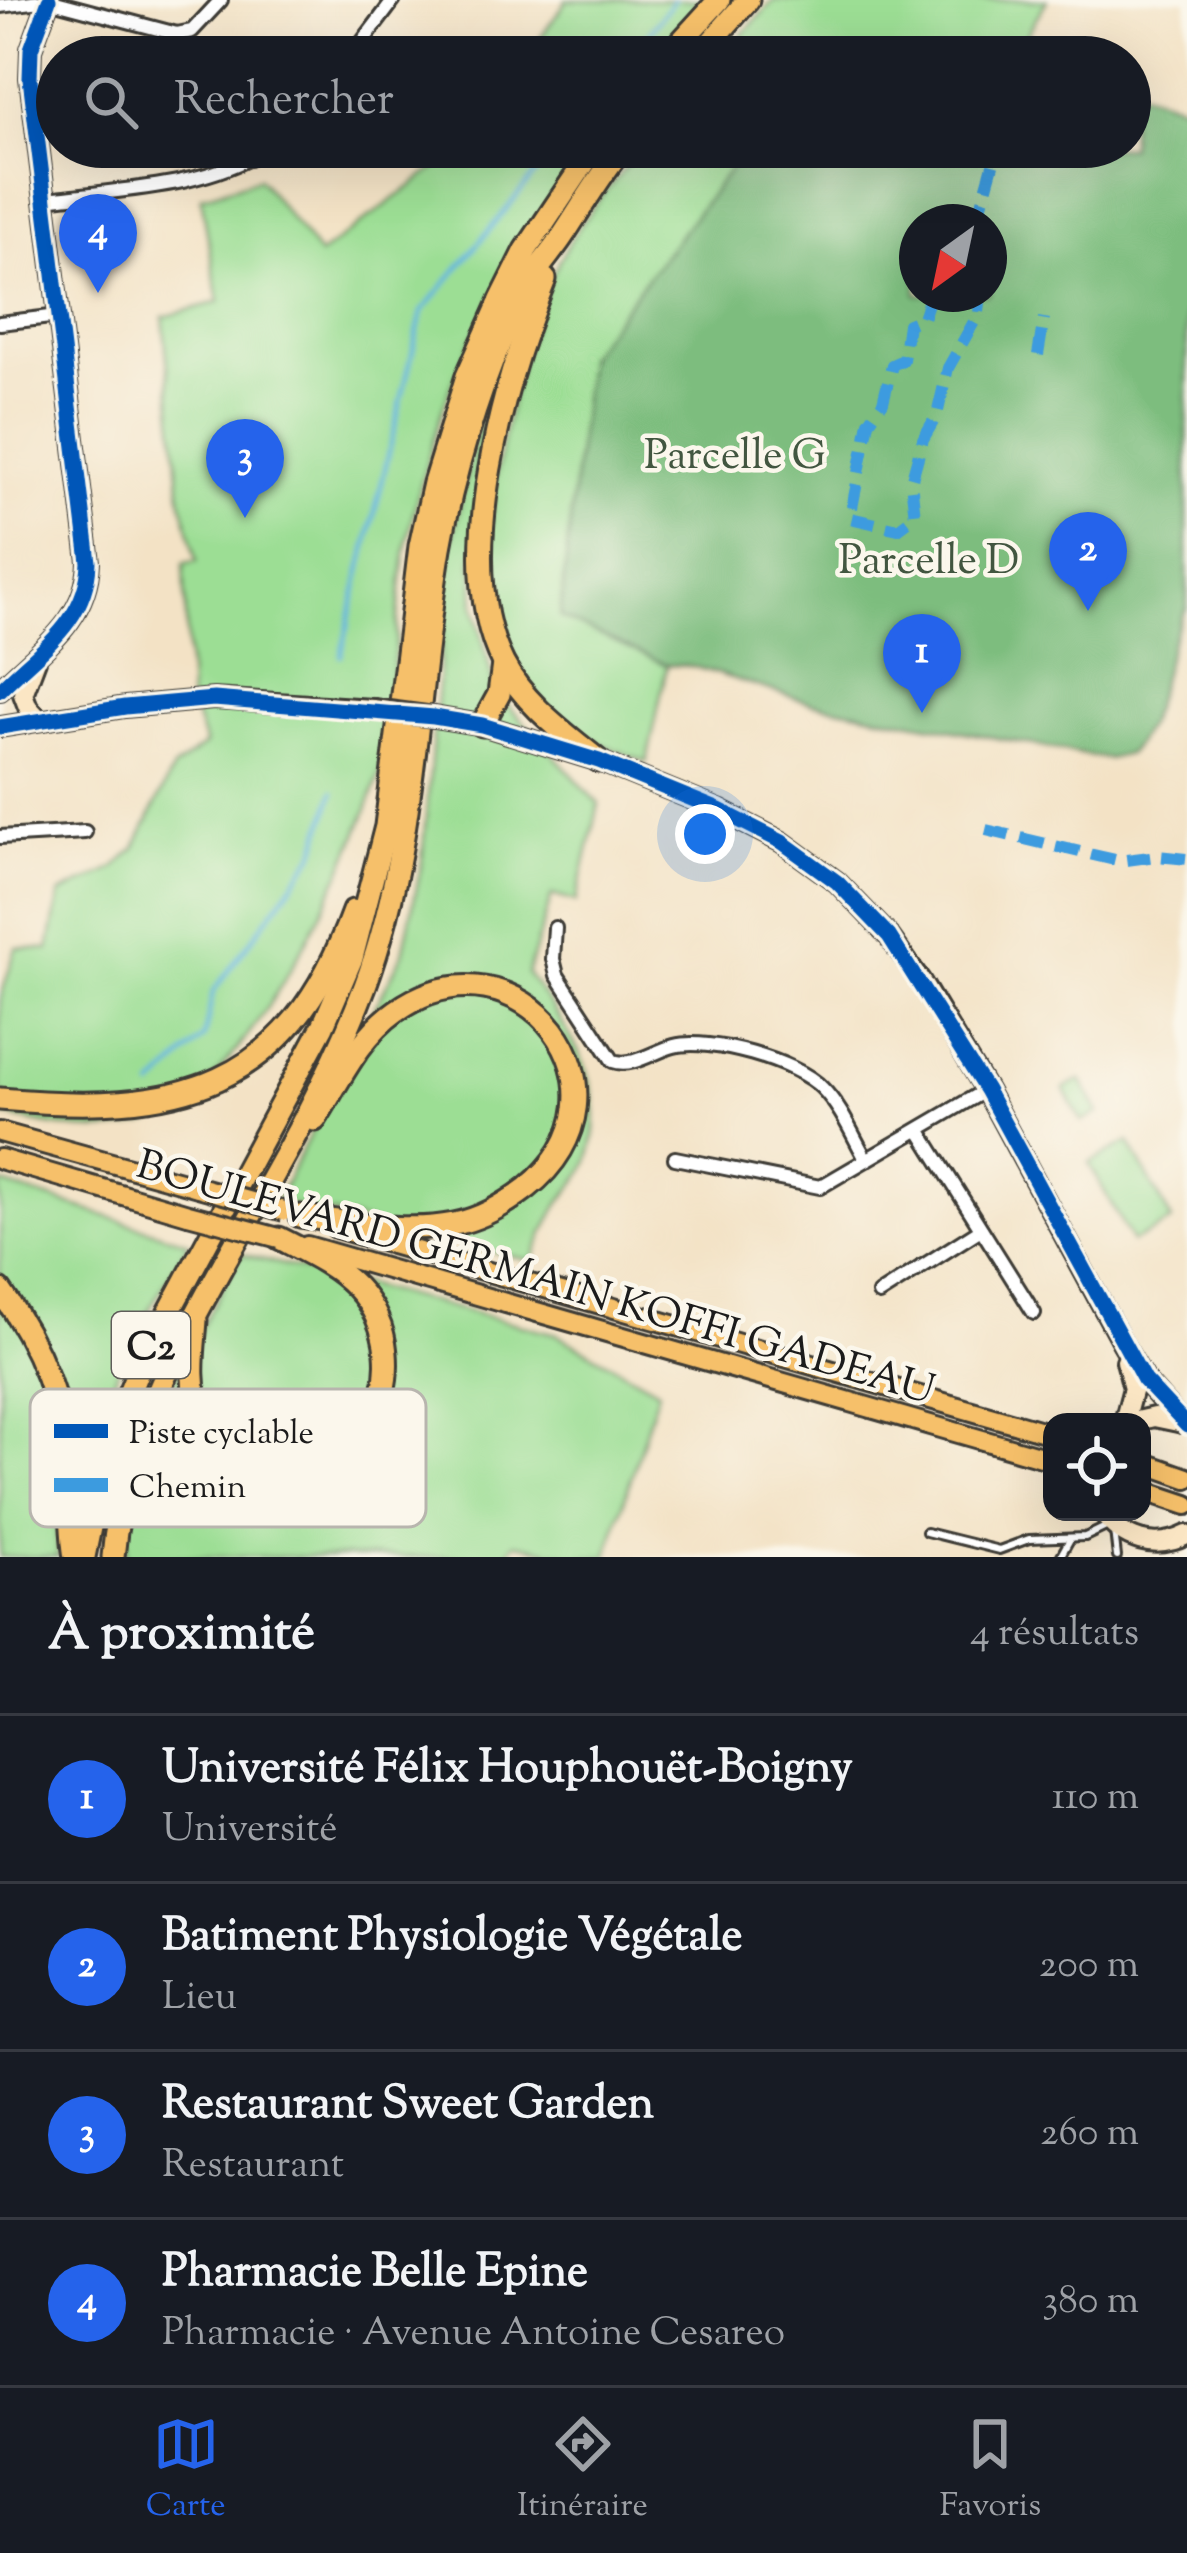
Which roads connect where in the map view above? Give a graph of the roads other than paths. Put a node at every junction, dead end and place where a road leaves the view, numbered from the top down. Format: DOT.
graph roads {
  1 [pos="48,0"];
  2 [pos="221,0"];
  3 [pos="394,0"];
  4 [pos="719,0"];
  5 [pos="748,0"];
  6 [pos="0,6"];
  7 [pos="36,36"];
  8 [pos="367,36"];
  9 [pos="686,36"];
  10 [pos="716,36"];
  11 [pos="36,38"];
  12 [pos="36,116"];
  13 [pos="43,168"];
  14 [pos="230,168"];
  15 [pos="581,168"];
  16 [pos="609,168"];
  17 [pos="47,199"];
  18 [pos="560,241"];
  19 [pos="58,316"];
  20 [pos="0,323"];
  21 [pos="42,650"];
  22 [pos="503,664"];
  23 [pos="0,690"];
  24 [pos="39,719"];
  25 [pos="482,724"];
  26 [pos="0,727"];
  27 [pos="599,761"];
  28 [pos="388,796"];
  29 [pos="85,832"];
  30 [pos="0,837"];
  31 [pos="555,928"];
  32 [pos="986,1090"];
  33 [pos="0,1099"];
  34 [pos="920,1131"];
  35 [pos="0,1132"];
  36 [pos="675,1158"];
  37 [pos="0,1159"];
  38 [pos="866,1159"];
  39 [pos="281,1163"];
  40 [pos="292,1214"];
  41 [pos="981,1229"];
  42 [pos="279,1238"];
  43 [pos="0,1290"];
  44 [pos="879,1294"];
  45 [pos="1034,1313"];
  46 [pos="196,1314"];
  47 [pos="1123,1345"];
  48 [pos="51,1389"];
  49 [pos="130,1389"];
  50 [pos="159,1389"];
  51 [pos="194,1389"];
  52 [pos="383,1389"];
  53 [pos="1129,1413"];
  54 [pos="1151,1418"];
  55 [pos="1185,1425"];
  56 [pos="1043,1431"];
  57 [pos="1043,1457"];
  58 [pos="1151,1465"];
  59 [pos="1187,1478"];
  60 [pos="1151,1493"];
  61 [pos="1187,1505"];
  62 [pos="1109,1521"];
  63 [pos="73,1527"];
  64 [pos="90,1527"];
  65 [pos="117,1527"];
  66 [pos="926,1532"];
  67 [pos="1184,1537"];
  68 [pos="1070,1539"];
  69 [pos="75,1557"];
  70 [pos="84,1557"];
  71 [pos="113,1557"];
  72 [pos="1060,1557"];
  73 [pos="1117,1557"];
  74 [pos="1162,1557"];
  1 -- 2 [label="street"];
  1 -- 6 [label="street"];
  1 -- 7 [label="street"];
  3 -- 8 [label="street"];
  4 -- 9 [label="highway"];
  5 -- 10 [label="highway"];
  11 -- 12 [label="street"];
  13 -- 17 [label="street"];
  14 -- 17 [label="street"];
  15 -- 28 [label="highway"];
  16 -- 18 [label="highway"];
  17 -- 19 [label="street"];
  18 -- 22 [label="highway"];
  18 -- 39 [label="highway"];
  19 -- 20 [label="street"];
  19 -- 21 [label="street"];
  21 -- 23 [label="street"];
  21 -- 24 [label="street"];
  22 -- 25 [label="highway"];
  22 -- 27 [label="highway"];
  24 -- 25 [label="street, bridge"];
  24 -- 26 [label="street"];
  25 -- 27 [label="street"];
  27 -- 32 [label="street"];
  28 -- 33 [label="highway"];
  28 -- 49 [label="highway, C2"];
  29 -- 30 [label="street"];
  31 -- 38 [label="street"];
  32 -- 34 [label="street"];
  32 -- 47 [label="street"];
  34 -- 38 [label="street"];
  34 -- 41 [label="street"];
  35 -- 40 [label="main road, BOULEVARD GERMAIN KOFFI GADEAU, bridge"];
  36 -- 38 [label="street"];
  37 -- 42 [label="main road, BOULEVARD GERMAIN KOFFI GADEAU, bridge"];
  39 -- 40 [label="highway"];
  39 -- 46 [label="highway, C2"];
  40 -- 56 [label="main road, BOULEVARD GERMAIN KOFFI GADEAU"];
  41 -- 44 [label="street"];
  41 -- 45 [label="street"];
  42 -- 52 [label="highway"];
  42 -- 57 [label="main road, BOULEVARD GERMAIN KOFFI GADEAU"];
  43 -- 48 [label="highway"];
  46 -- 50 [label="highway, C2"];
  46 -- 51 [label="highway"];
  47 -- 53 [label="street"];
  47 -- 55 [label="street"];
  54 -- 55 [label="street"];
  58 -- 59 [label="main road"];
  60 -- 61 [label="main road"];
  62 -- 67 [label="street"];
  62 -- 68 [label="lane"];
  62 -- 73 [label="lane"];
  63 -- 69 [label="highway"];
  64 -- 70 [label="highway, C2"];
  65 -- 71 [label="highway, C2"];
  66 -- 68 [label="lane"];
  67 -- 74 [label="lane"];
  68 -- 72 [label="lane"];
}
